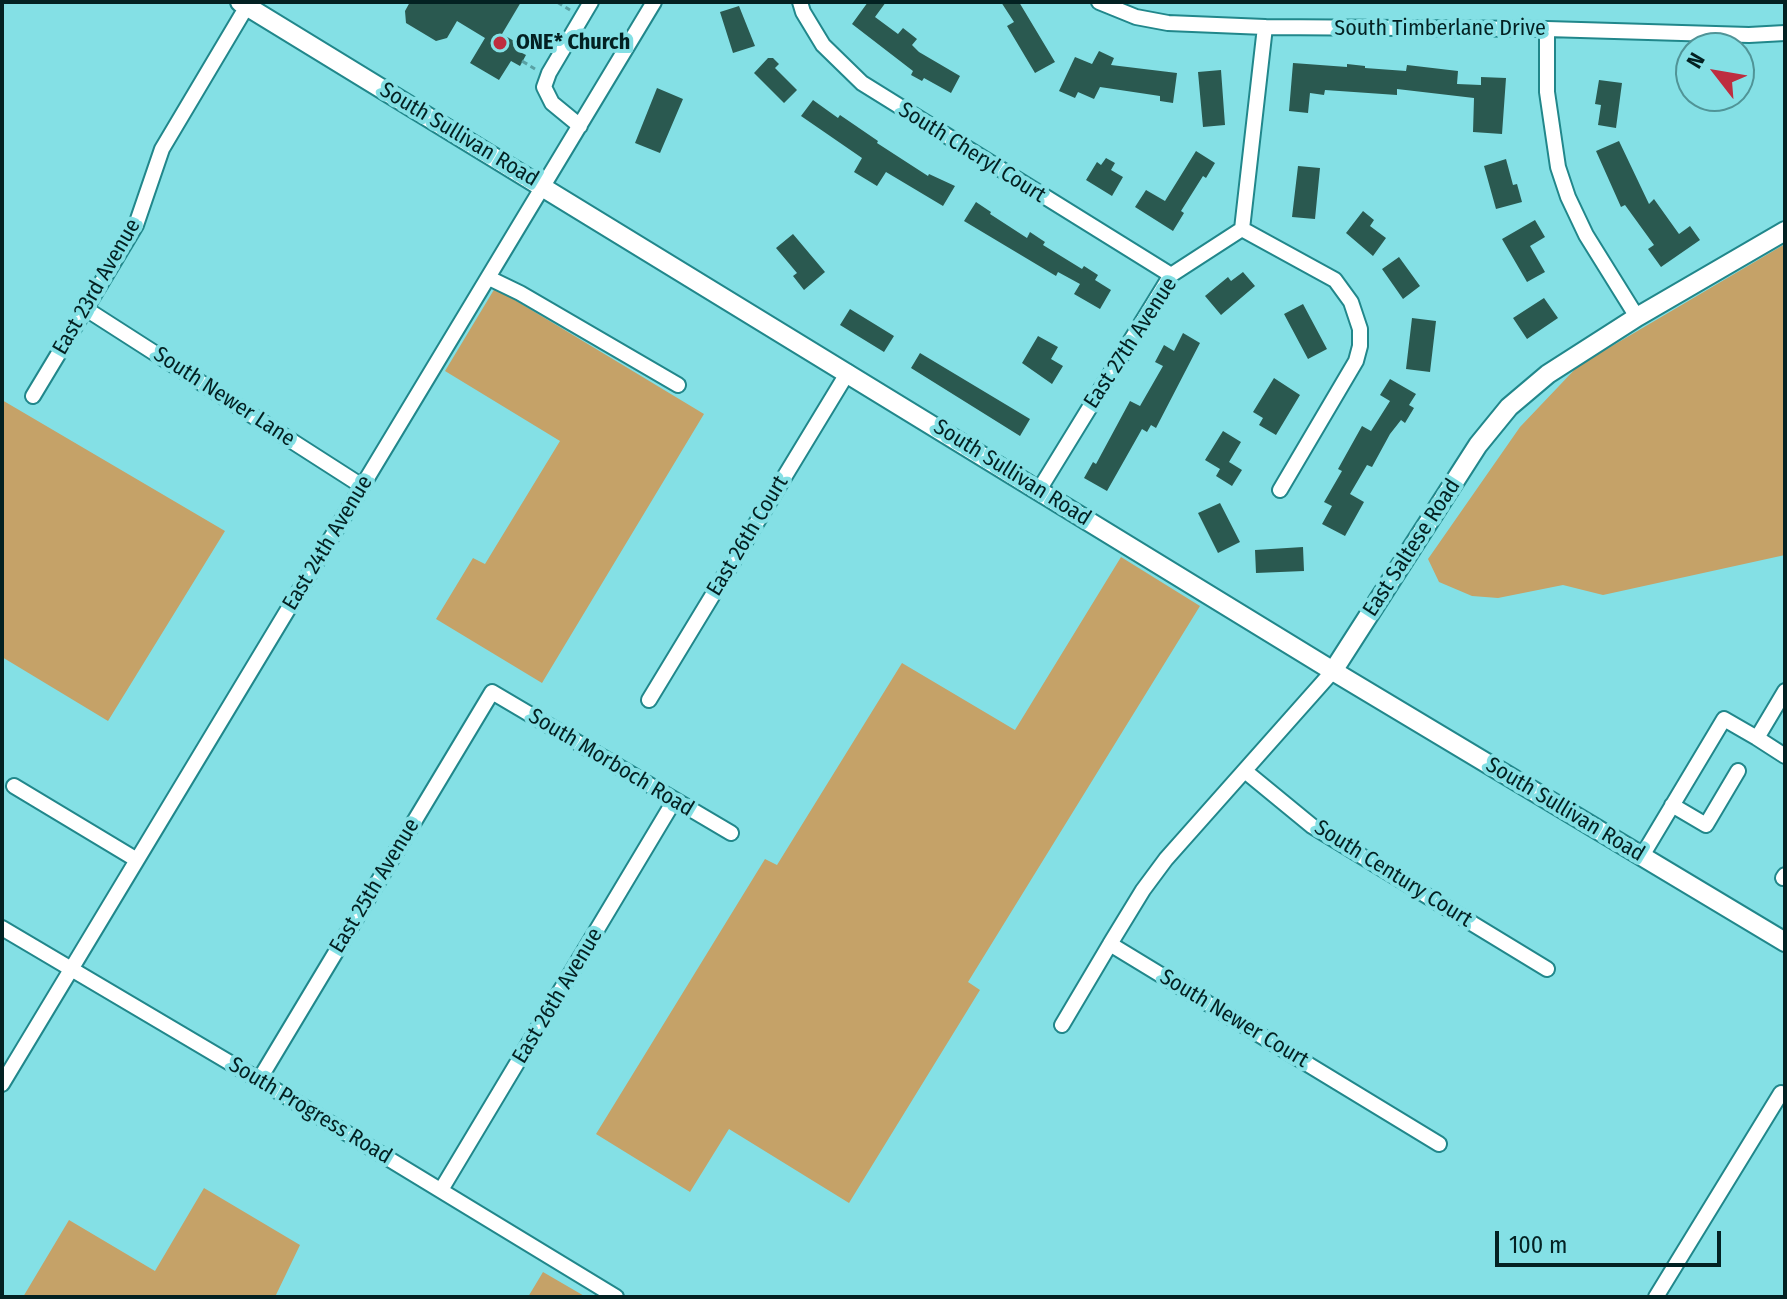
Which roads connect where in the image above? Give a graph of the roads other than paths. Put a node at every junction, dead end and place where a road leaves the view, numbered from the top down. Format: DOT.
graph roads {
  1 [pos="591,2"];
  2 [pos="654,2"];
  3 [pos="800,2"];
  4 [pos="1099,2"];
  5 [pos="243,4"];
  6 [pos="1265,27"];
  7 [pos="1547,29"];
  8 [pos="1785,33"];
  9 [pos="580,126"];
  10 [pos="544,187"];
  11 [pos="1242,229"];
  12 [pos="1785,231"];
  13 [pos="1171,275"];
  14 [pos="489,278"];
  15 [pos="86,309"];
  16 [pos="1637,317"];
  17 [pos="848,372"];
  18 [pos="678,385"];
  19 [pos="33,396"];
  20 [pos="362,486"];
  21 [pos="1039,490"];
  22 [pos="1280,490"];
  23 [pos="1333,671"];
  24 [pos="1785,691"];
  25 [pos="492,692"];
  26 [pos="649,700"];
  27 [pos="1757,738"];
  28 [pos="1785,756"];
  29 [pos="1245,771"];
  30 [pos="1738,771"];
  31 [pos="14,786"];
  32 [pos="674,801"];
  33 [pos="1672,805"];
  34 [pos="731,833"];
  35 [pos="1642,856"];
  36 [pos="137,860"];
  37 [pos="2,928"];
  38 [pos="1785,942"];
  39 [pos="1110,944"];
  40 [pos="1547,969"];
  41 [pos="71,970"];
  42 [pos="1062,1025"];
  43 [pos="259,1080"];
  44 [pos="2,1084"];
  45 [pos="1781,1093"];
  46 [pos="1439,1144"];
  47 [pos="441,1190"];
  48 [pos="616,1297"];
  49 [pos="1656,1297"];
  1 -- 9 [label="street"];
  2 -- 9 [label="street, East 24th Avenue"];
  3 -- 13 [label="street, South Cheryl Court"];
  4 -- 6 [label="street, South Timberlane Drive"];
  5 -- 10 [label="main road, South Sullivan Road"];
  5 -- 15 [label="street, East 23rd Avenue"];
  6 -- 7 [label="street, South Timberlane Drive"];
  6 -- 11 [label="street"];
  7 -- 8 [label="street, South Timberlane Drive"];
  7 -- 16 [label="street"];
  9 -- 10 [label="street, East 24th Avenue"];
  10 -- 14 [label="street, East 24th Avenue"];
  10 -- 17 [label="main road, South Sullivan Road"];
  11 -- 13 [label="street, East 27th Avenue"];
  11 -- 22 [label="street"];
  12 -- 16 [label="main road, East Saltese Road"];
  13 -- 21 [label="street, East 27th Avenue"];
  14 -- 18 [label="street"];
  14 -- 20 [label="street, East 24th Avenue"];
  15 -- 19 [label="street, East 23rd Avenue"];
  15 -- 20 [label="street, South Newer Lane"];
  16 -- 23 [label="main road, East Saltese Road"];
  17 -- 21 [label="main road, South Sullivan Road"];
  17 -- 26 [label="street, East 26th Court"];
  20 -- 36 [label="street, East 24th Avenue"];
  21 -- 23 [label="main road, South Sullivan Road"];
  23 -- 29 [label="street, East Saltese Road"];
  23 -- 35 [label="main road, South Sullivan Road"];
  24 -- 27 [label="street"];
  25 -- 32 [label="street, South Morboch Road"];
  25 -- 43 [label="street, East 25th Avenue"];
  27 -- 28 [label="street"];
  27 -- 33 [label="street"];
  29 -- 39 [label="street, East Saltese Road"];
  29 -- 40 [label="street, South Century Court"];
  30 -- 33 [label="street"];
  31 -- 36 [label="street"];
  32 -- 34 [label="street, South Morboch Road"];
  32 -- 47 [label="street, East 26th Avenue"];
  33 -- 35 [label="street"];
  35 -- 38 [label="main road, South Sullivan Road"];
  36 -- 41 [label="street, East 24th Avenue"];
  37 -- 41 [label="street, South Progress Road"];
  39 -- 42 [label="street"];
  39 -- 46 [label="street, South Newer Court"];
  41 -- 43 [label="street, South Progress Road"];
  41 -- 44 [label="street, East 24th Avenue"];
  43 -- 47 [label="street, South Progress Road"];
  45 -- 49 [label="street"];
  47 -- 48 [label="street, South Progress Road"];
}
